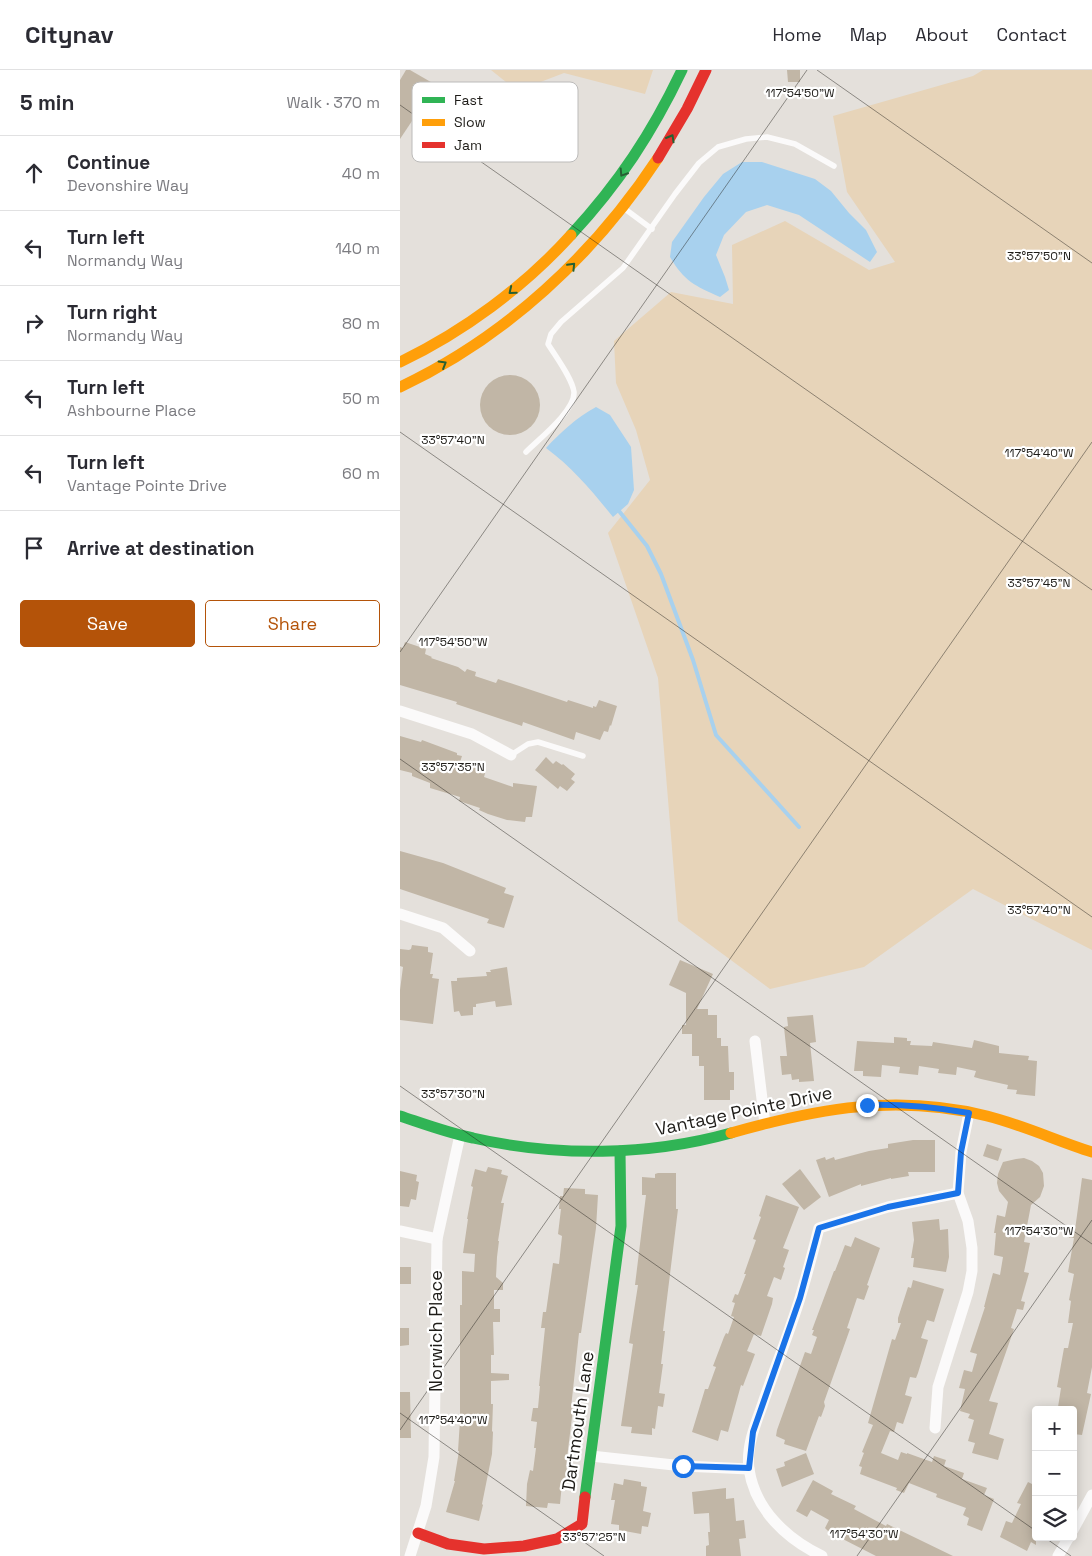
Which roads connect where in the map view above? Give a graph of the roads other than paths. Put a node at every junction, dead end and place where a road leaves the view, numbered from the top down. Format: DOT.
graph roads {
  1 [pos="682,70"];
  2 [pos="706,70"];
  3 [pos="834,166"];
  4 [pos="624,208"];
  5 [pos="652,229"];
  6 [pos="400,362"];
  7 [pos="400,386"];
  8 [pos="526,452"];
  9 [pos="400,711"];
  10 [pos="511,755"];
  11 [pos="583,756"];
  12 [pos="400,914"];
  13 [pos="470,950"];
  14 [pos="755,1041"];
  15 [pos="969,1113"];
  16 [pos="400,1116"];
  17 [pos="765,1124"];
  18 [pos="460,1135"];
  19 [pos="620,1151"];
  20 [pos="1092,1152"];
  21 [pos="958,1193"];
  22 [pos="400,1231"];
  23 [pos="436,1239"];
  24 [pos="935,1428"];
  25 [pos="592,1456"];
  26 [pos="749,1468"];
  27 [pos="1092,1495"];
  28 [pos="1077,1523"];
  29 [pos="418,1533"];
  30 [pos="1067,1541"];
  31 [pos="410,1556"];
  32 [pos="822,1556"];
  33 [pos="1058,1556"];
  1 -- 6 [label="street, one-way"];
  4 -- 2 [label="street, one-way"];
  3 -- 5 [label="lane"];
  4 -- 5 [label="lane"];
  7 -- 4 [label="street, one-way"];
  5 -- 8 [label="lane"];
  9 -- 10 [label="street"];
  10 -- 11 [label="lane"];
  12 -- 13 [label="street"];
  14 -- 17 [label="street"];
  15 -- 17 [label="street, Vantage Pointe Drive"];
  15 -- 20 [label="street, Vantage Pointe Drive"];
  15 -- 21 [label="street"];
  16 -- 18 [label="street, Vantage Pointe Drive"];
  17 -- 19 [label="street, Vantage Pointe Drive"];
  18 -- 19 [label="street, Vantage Pointe Drive"];
  18 -- 23 [label="street, Norwich Place"];
  19 -- 25 [label="street, Dartmouth Lane"];
  21 -- 24 [label="street"];
  21 -- 26 [label="street"];
  22 -- 23 [label="street"];
  23 -- 29 [label="street, Norwich Place"];
  25 -- 26 [label="street"];
  25 -- 29 [label="street, Dartmouth Lane"];
  26 -- 32 [label="street"];
  27 -- 28 [label="street"];
  29 -- 31 [label="street, Norwich Place"];
  30 -- 33 [label="street"];
}
